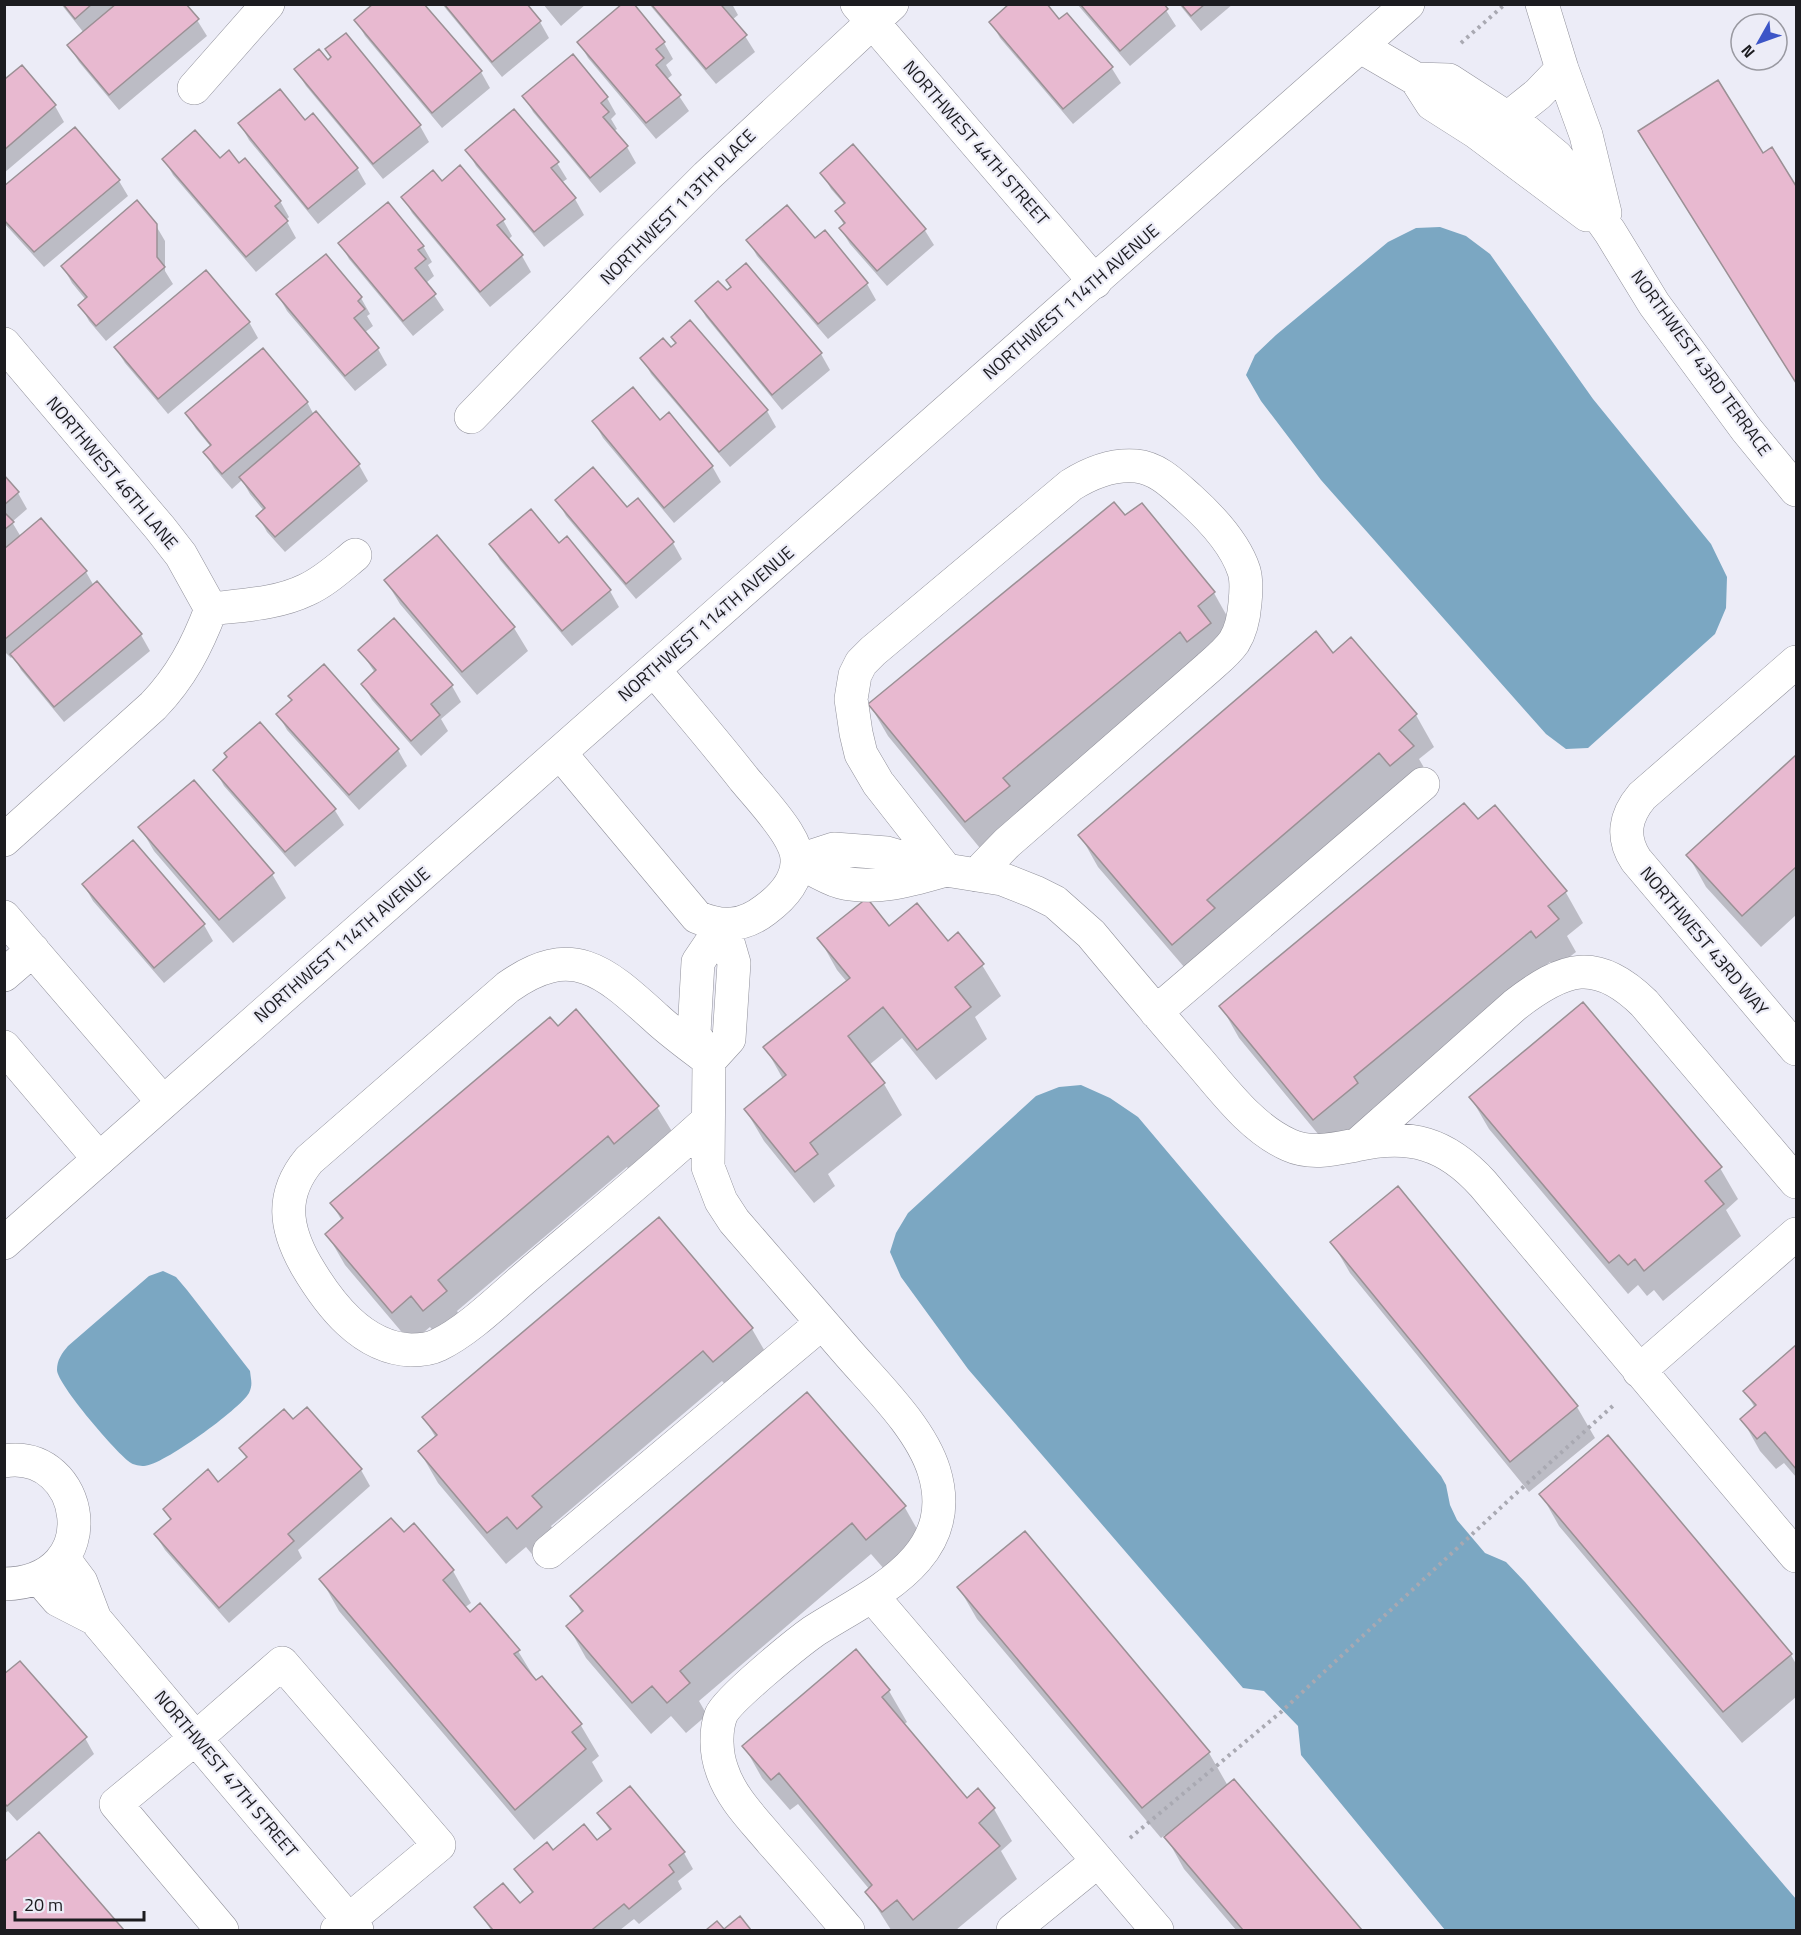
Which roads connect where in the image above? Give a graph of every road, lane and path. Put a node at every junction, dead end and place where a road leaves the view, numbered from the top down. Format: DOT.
graph roads {
  1 [pos="268,4"];
  2 [pos="1408,4"];
  3 [pos="1504,4"];
  4 [pos="1542,4"];
  5 [pos="874,11"];
  6 [pos="1361,47"];
  7 [pos="1456,47"];
  8 [pos="1562,69"];
  9 [pos="1416,79"];
  10 [pos="194,88"];
  11 [pos="1508,118"];
  12 [pos="1610,232"];
  13 [pos="1095,282"];
  14 [pos="4,344"];
  15 [pos="471,417"];
  16 [pos="1797,490"];
  17 [pos="355,555"];
  18 [pos="211,609"];
  19 [pos="1797,662"];
  20 [pos="654,670"];
  21 [pos="560,753"];
  22 [pos="1423,784"];
  23 [pos="4,840"];
  24 [pos="797,861"];
  25 [pos="961,873"];
  26 [pos="4,916"];
  27 [pos="723,925"];
  28 [pos="33,950"];
  29 [pos="4,975"];
  30 [pos="1156,1012"];
  31 [pos="4,1047"];
  32 [pos="1797,1049"];
  33 [pos="709,1061"];
  34 [pos="163,1102"];
  35 [pos="707,1121"];
  36 [pos="1358,1144"];
  37 [pos="99,1159"];
  38 [pos="1797,1182"];
  39 [pos="1797,1234"];
  40 [pos="4,1243"];
  41 [pos="822,1323"];
  42 [pos="1639,1371"];
  43 [pos="7,1459"];
  44 [pos="549,1552"];
  45 [pos="65,1555"];
  46 [pos="1797,1556"];
  47 [pos="37,1580"];
  48 [pos="4,1584"];
  49 [pos="873,1597"];
  50 [pos="95,1619"];
  51 [pos="196,1738"];
  52 [pos="1098,1861"];
  53 [pos="348,1927"];
  54 [pos="222,1930"];
  55 [pos="848,1930"];
  56 [pos="1013,1930"];
  57 [pos="1157,1930"];
  1 -- 10 [label="street"];
  2 -- 6 [label="street, NORTHWEST 114TH AVENUE"];
  3 -- 7 [label="path"];
  4 -- 8 [label="street, NORTHWEST 43RD TERRACE"];
  5 -- 13 [label="street, NORTHWEST 44TH STREET"];
  5 -- 15 [label="street, NORTHWEST 113TH PLACE"];
  6 -- 9 [label="street, NORTHWEST 43RD TERRACE"];
  6 -- 13 [label="street, NORTHWEST 114TH AVENUE"];
  8 -- 11 [label="street"];
  8 -- 12 [label="street, NORTHWEST 43RD TERRACE"];
  9 -- 11 [label="street, NORTHWEST 43RD TERRACE"];
  9 -- 12 [label="street, NORTHWEST 43RD TERRACE"];
  11 -- 12 [label="street, NORTHWEST 43RD TERRACE"];
  12 -- 16 [label="street, NORTHWEST 43RD TERRACE"];
  13 -- 20 [label="street, NORTHWEST 114TH AVENUE"];
  14 -- 18 [label="street, NORTHWEST 46TH LANE"];
  17 -- 18 [label="street"];
  18 -- 23 [label="street"];
  19 -- 32 [label="street, NORTHWEST 43RD WAY"];
  20 -- 21 [label="street, NORTHWEST 114TH AVENUE"];
  20 -- 24 [label="street"];
  21 -- 27 [label="street"];
  21 -- 34 [label="street, NORTHWEST 114TH AVENUE"];
  22 -- 30 [label="street"];
  24 -- 25 [label="street"];
  24 -- 27 [label="street"];
  25 -- 25 [label="street"];
  25 -- 30 [label="street"];
  26 -- 28 [label="street"];
  27 -- 33 [label="street"];
  28 -- 29 [label="street"];
  28 -- 34 [label="street"];
  30 -- 36 [label="street"];
  31 -- 37 [label="street"];
  33 -- 35 [label="street"];
  33 -- 35 [label="street"];
  34 -- 37 [label="street, NORTHWEST 114TH AVENUE"];
  35 -- 41 [label="street"];
  36 -- 38 [label="street"];
  36 -- 42 [label="street"];
  37 -- 40 [label="street, NORTHWEST 114TH AVENUE"];
  39 -- 42 [label="street"];
  41 -- 44 [label="street"];
  41 -- 49 [label="street"];
  42 -- 46 [label="street"];
  42 -- 52 [label="path"];
  43 -- 45 [label="street"];
  45 -- 47 [label="street"];
  45 -- 50 [label="street, NORTHWEST 47TH STREET"];
  47 -- 48 [label="street"];
  47 -- 50 [label="street, NORTHWEST 47TH STREET"];
  49 -- 52 [label="street"];
  49 -- 55 [label="street"];
  50 -- 51 [label="street, NORTHWEST 47TH STREET"];
  51 -- 53 [label="street, NORTHWEST 47TH STREET"];
  51 -- 53 [label="street"];
  51 -- 54 [label="street"];
  52 -- 56 [label="street"];
  52 -- 57 [label="street"];
}
